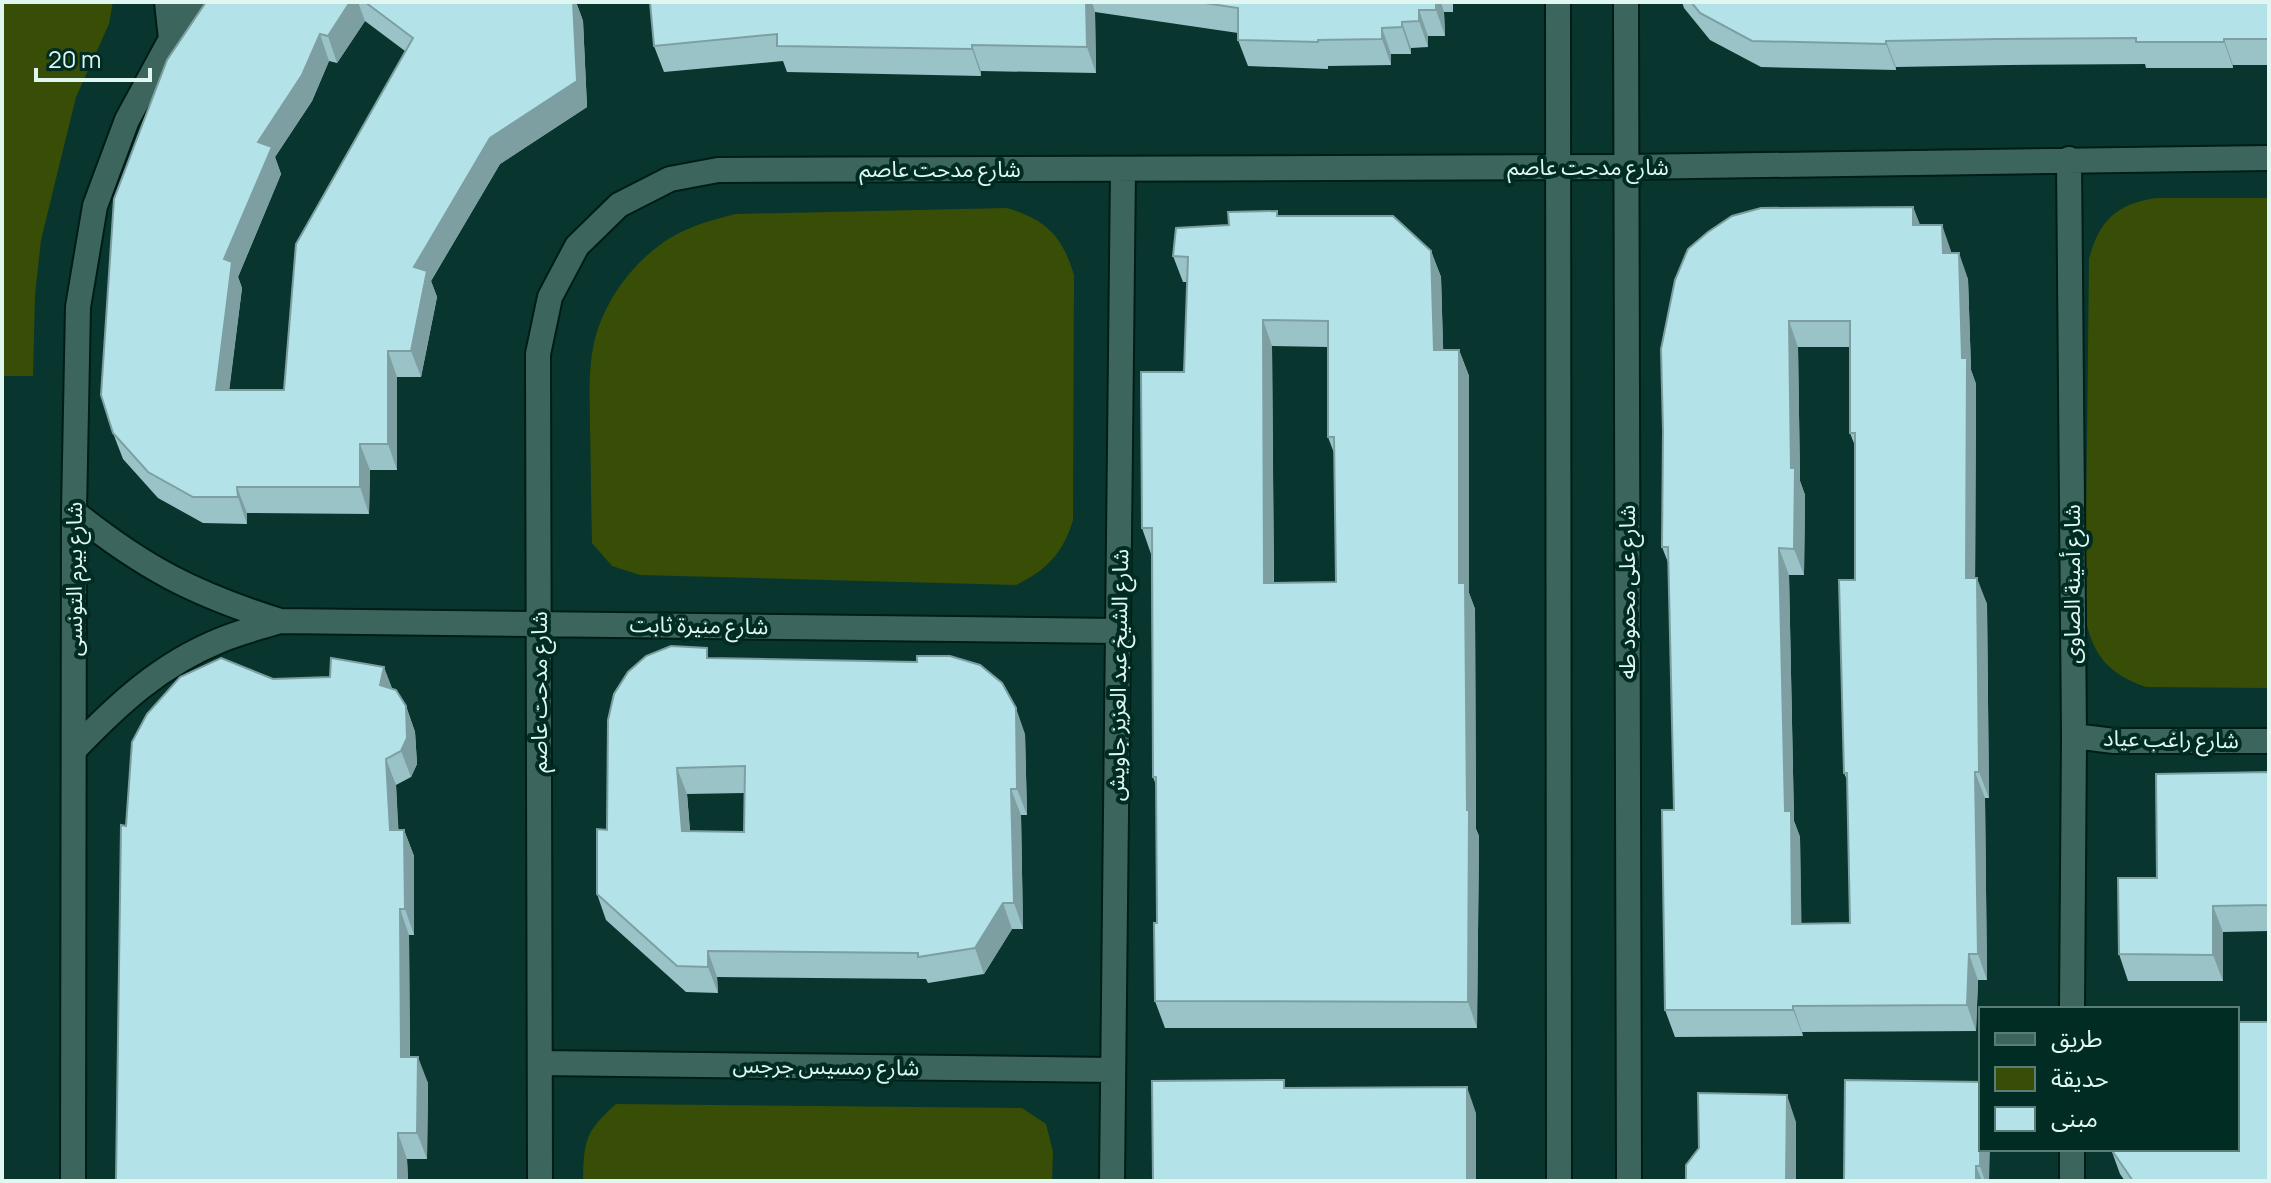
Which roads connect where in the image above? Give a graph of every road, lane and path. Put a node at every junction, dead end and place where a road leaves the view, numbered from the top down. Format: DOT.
graph roads {
  1 [pos="167,2"];
  2 [pos="195,2"];
  3 [pos="1558,2"];
  4 [pos="1626,2"];
  5 [pos="171,39"];
  6 [pos="2269,158"];
  7 [pos="2069,159"];
  8 [pos="1627,167"];
  9 [pos="1557,168"];
  10 [pos="1123,169"];
  11 [pos="74,512"];
  12 [pos="280,621"];
  13 [pos="539,623"];
  14 [pos="1118,631"];
  15 [pos="2074,736"];
  16 [pos="2269,741"];
  17 [pos="74,750"];
  18 [pos="2072,1007"];
  19 [pos="540,1063"];
  20 [pos="1113,1070"];
  21 [pos="2072,1151"];
  22 [pos="73,1181"];
  23 [pos="540,1181"];
  24 [pos="1112,1181"];
  25 [pos="1559,1181"];
  26 [pos="1629,1181"];
  27 [pos="2072,1181"];
  1 -- 5 [label="street"];
  2 -- 5 [label="street, شارع بيرم التونسى"];
  3 -- 9 [label="street"];
  4 -- 8 [label="street, شارع على محمود طه"];
  5 -- 11 [label="street, شارع بيرم التونسى"];
  6 -- 7 [label="street, شارع مدحت عاصم"];
  7 -- 8 [label="street, شارع مدحت عاصم"];
  7 -- 15 [label="street, شارع أمينة الصاوى"];
  8 -- 9 [label="street, شارع مدحت عاصم"];
  8 -- 26 [label="street, شارع على محمود طه"];
  9 -- 10 [label="street, شارع مدحت عاصم"];
  9 -- 25 [label="street"];
  10 -- 13 [label="street, شارع مدحت عاصم"];
  10 -- 14 [label="street, شارع الشيخ عبد العزيز جاويش"];
  11 -- 12 [label="street, شارع منيرة ثابت"];
  11 -- 17 [label="street, شارع بيرم التونسى"];
  12 -- 13 [label="street, شارع منيرة ثابت"];
  12 -- 17 [label="street, شارع منيرة ثابت"];
  13 -- 14 [label="street, شارع منيرة ثابت"];
  13 -- 19 [label="street, شارع مدحت عاصم"];
  14 -- 20 [label="street, شارع الشيخ عبد العزيز جاويش"];
  15 -- 16 [label="street, شارع راغب عياد"];
  15 -- 18 [label="street, شارع أمينة الصاوى"];
  17 -- 22 [label="street, شارع بيرم التونسى"];
  19 -- 20 [label="street, شارع رمسيس جرجس"];
  19 -- 23 [label="street, شارع مدحت عاصم"];
  20 -- 24 [label="street, شارع الشيخ عبد العزيز جاويش"];
  21 -- 27 [label="street"];
}
